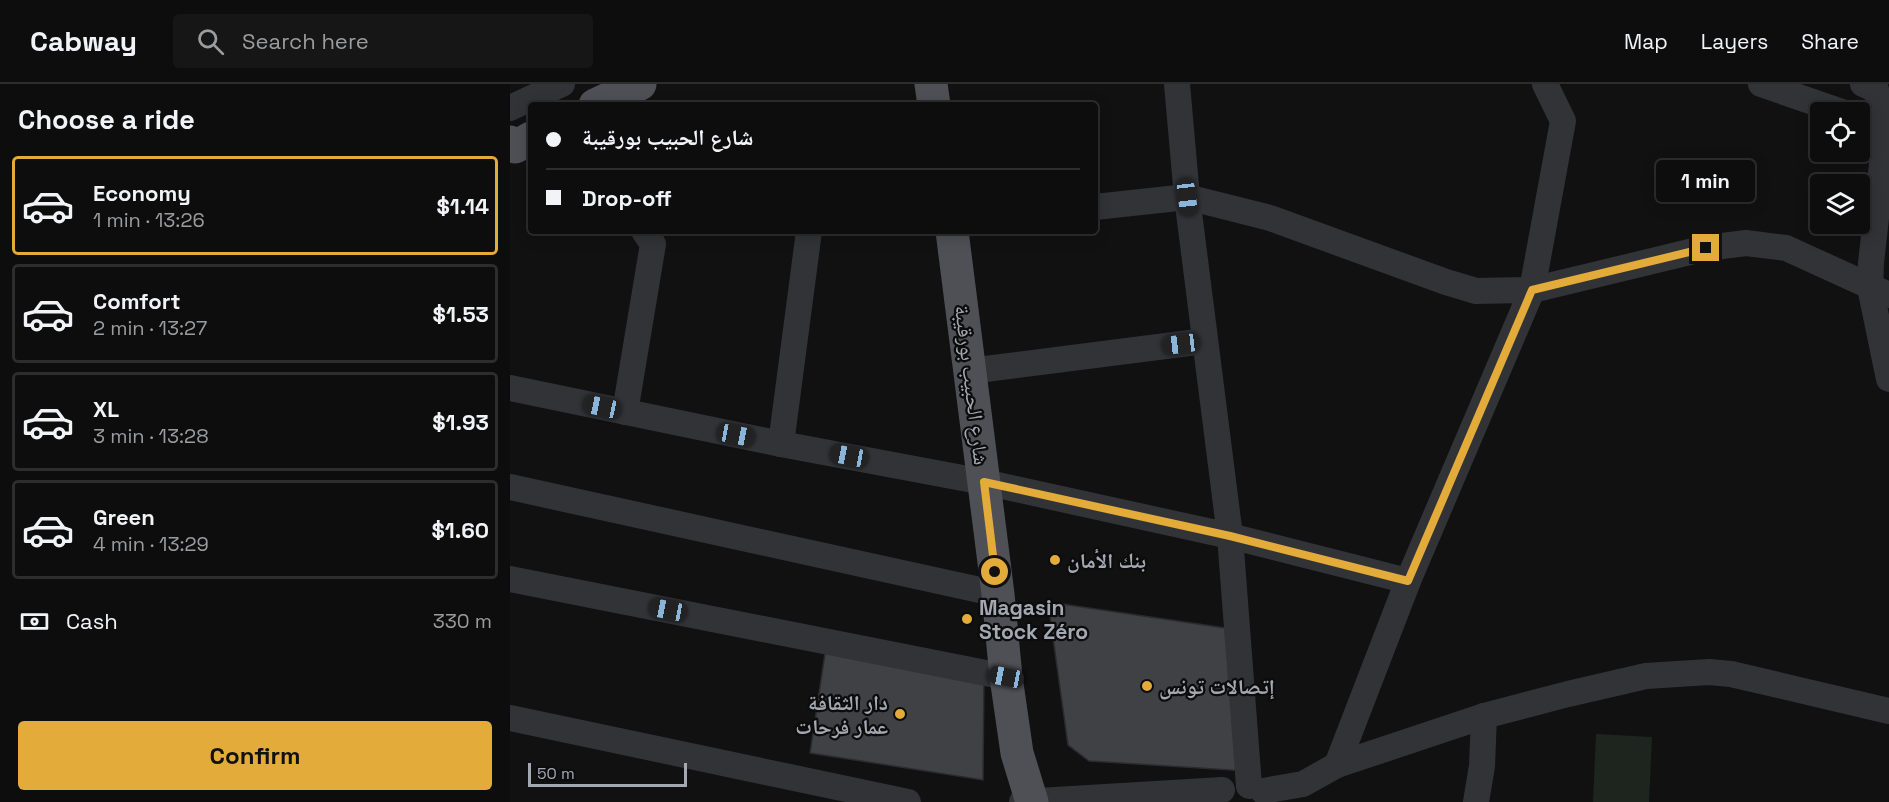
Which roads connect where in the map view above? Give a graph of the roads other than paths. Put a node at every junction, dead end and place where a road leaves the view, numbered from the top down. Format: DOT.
graph roads {
  1 [pos="562,84"];
  2 [pos="640,84"];
  3 [pos="931,84"];
  4 [pos="1177,84"];
  5 [pos="1545,84"];
  6 [pos="1761,84"];
  7 [pos="1863,84"];
  8 [pos="601,102"];
  9 [pos="934,102"];
  10 [pos="1813,102"];
  11 [pos="510,108"];
  12 [pos="1870,122"];
  13 [pos="1888,128"];
  14 [pos="1187,197"];
  15 [pos="1098,207"];
  16 [pos="646,234"];
  17 [pos="809,234"];
  18 [pos="952,234"];
  19 [pos="1532,290"];
  20 [pos="1880,291"];
  21 [pos="1205,341"];
  22 [pos="969,371"];
  23 [pos="1889,379"];
  24 [pos="510,388"];
  25 [pos="626,412"];
  26 [pos="781,444"];
  27 [pos="984,482"];
  28 [pos="510,487"];
  29 [pos="1230,536"];
  30 [pos="510,579"];
  31 [pos="1408,581"];
  32 [pos="998,594"];
  33 [pos="1006,677"];
  34 [pos="1889,711"];
  35 [pos="1484,716"];
  36 [pos="510,718"];
  37 [pos="1337,765"];
  38 [pos="1262,793"];
  39 [pos="1299,793"];
  40 [pos="1215,796"];
  41 [pos="908,802"];
  42 [pos="1024,802"];
  43 [pos="1476,802"];
  1 -- 11 [label="street"];
  2 -- 8 [label="main road"];
  3 -- 9 [label="main road"];
  4 -- 14 [label="street"];
  5 -- 19 [label="street"];
  6 -- 10 [label="street"];
  7 -- 13 [label="street"];
  12 -- 13 [label="street"];
  13 -- 20 [label="street"];
  14 -- 15 [label="street"];
  14 -- 19 [label="street"];
  14 -- 21 [label="street"];
  16 -- 25 [label="street"];
  17 -- 26 [label="street"];
  18 -- 22 [label="main road, شارع الحبيب بورقيبة"];
  19 -- 20 [label="street"];
  19 -- 31 [label="street"];
  20 -- 23 [label="street"];
  21 -- 22 [label="street"];
  21 -- 29 [label="street"];
  22 -- 27 [label="main road, شارع الحبيب بورقيبة"];
  24 -- 25 [label="street"];
  25 -- 26 [label="street"];
  26 -- 27 [label="street"];
  27 -- 29 [label="street"];
  27 -- 32 [label="main road, شارع الحبيب بورقيبة"];
  28 -- 32 [label="street"];
  29 -- 31 [label="street"];
  29 -- 38 [label="street"];
  30 -- 33 [label="street"];
  31 -- 37 [label="street"];
  32 -- 33 [label="main road, شارع الحبيب بورقيبة"];
  33 -- 42 [label="main road, شارع الحبيب بورقيبة"];
  34 -- 35 [label="street"];
  35 -- 37 [label="street"];
  35 -- 43 [label="street"];
  36 -- 41 [label="street"];
  37 -- 39 [label="street"];
  38 -- 39 [label="street"];
  38 -- 40 [label="street"];
  40 -- 42 [label="street"];
}
